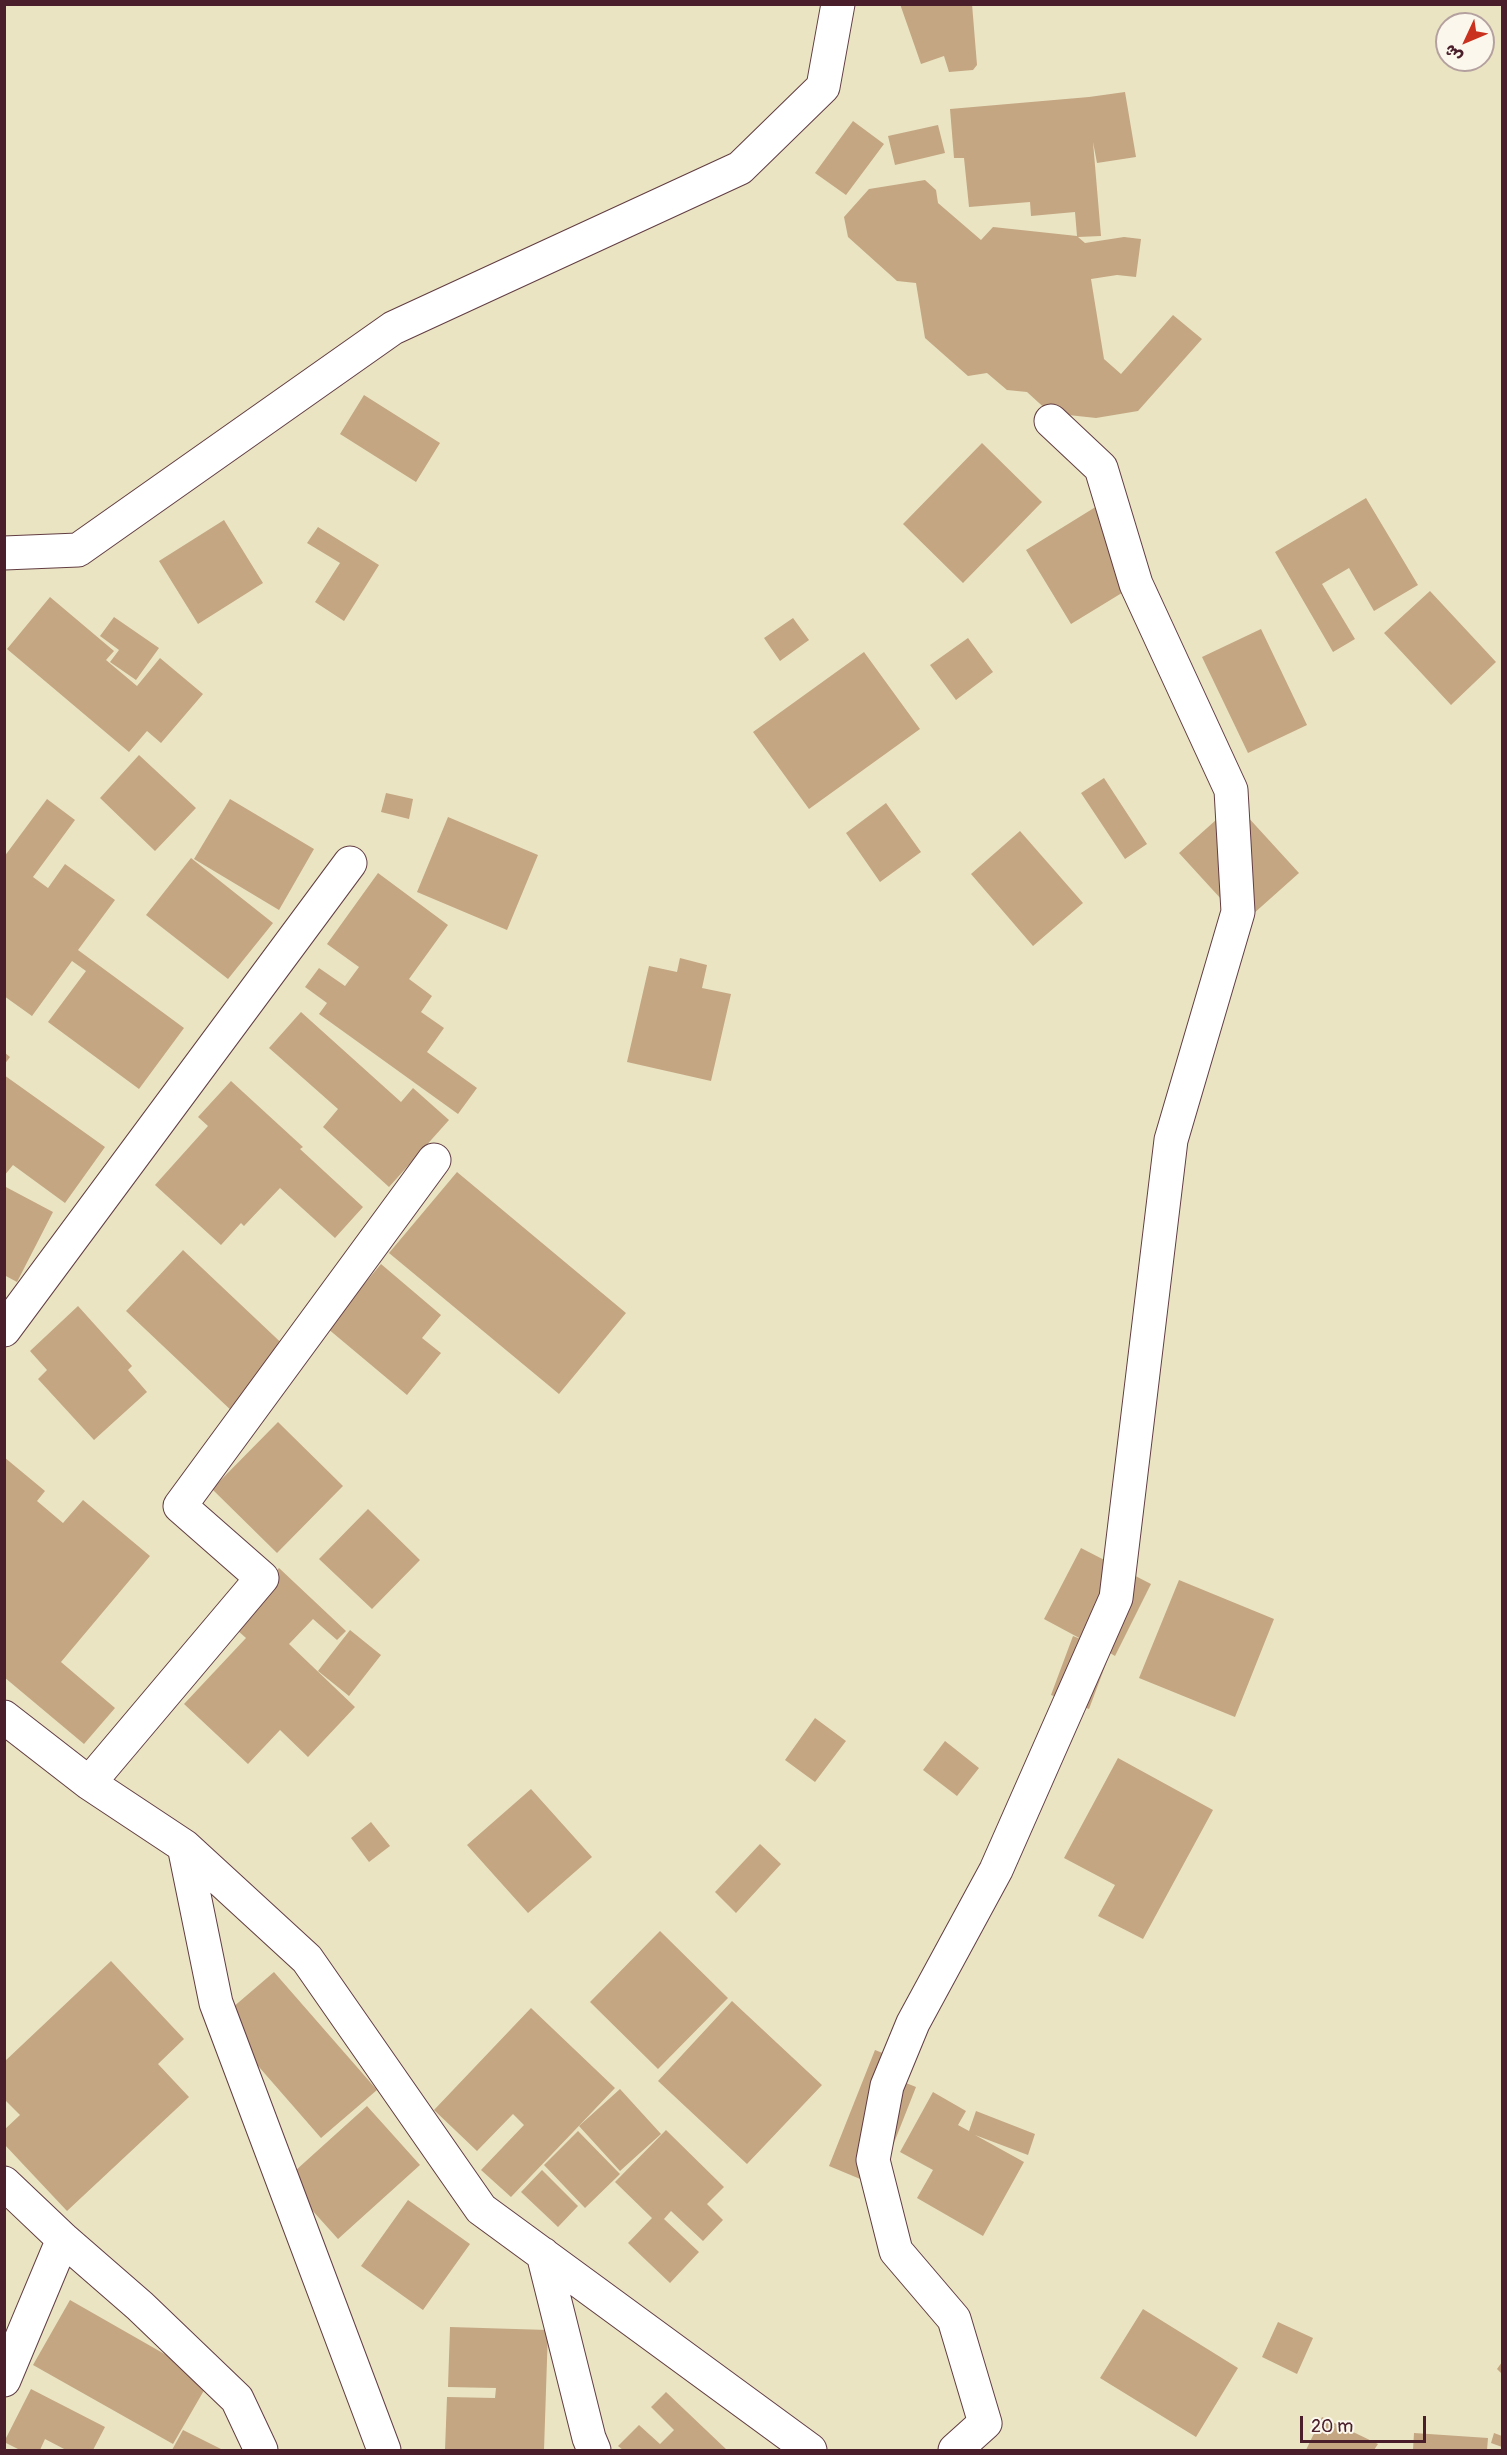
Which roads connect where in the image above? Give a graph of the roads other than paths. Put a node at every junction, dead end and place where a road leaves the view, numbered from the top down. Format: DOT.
graph roads {
  1 [pos="838,4"];
  2 [pos="1051,421"];
  3 [pos="4,553"];
  4 [pos="350,863"];
  5 [pos="434,1160"];
  6 [pos="4,1330"];
  7 [pos="4,1717"];
  8 [pos="89,1783"];
  9 [pos="184,1846"];
  10 [pos="4,2183"];
  11 [pos="63,2239"];
  12 [pos="543,2254"];
  13 [pos="4,2380"];
  14 [pos="261,2451"];
  15 [pos="384,2451"];
  16 [pos="594,2451"];
  17 [pos="810,2451"];
  18 [pos="956,2451"];
  1 -- 3 [label="street"];
  2 -- 18 [label="street"];
  4 -- 6 [label="street"];
  5 -- 8 [label="street"];
  7 -- 8 [label="street"];
  8 -- 9 [label="street"];
  9 -- 12 [label="street"];
  9 -- 15 [label="street"];
  10 -- 11 [label="street"];
  11 -- 13 [label="street"];
  11 -- 14 [label="street"];
  12 -- 16 [label="street"];
  12 -- 17 [label="street"];
}
